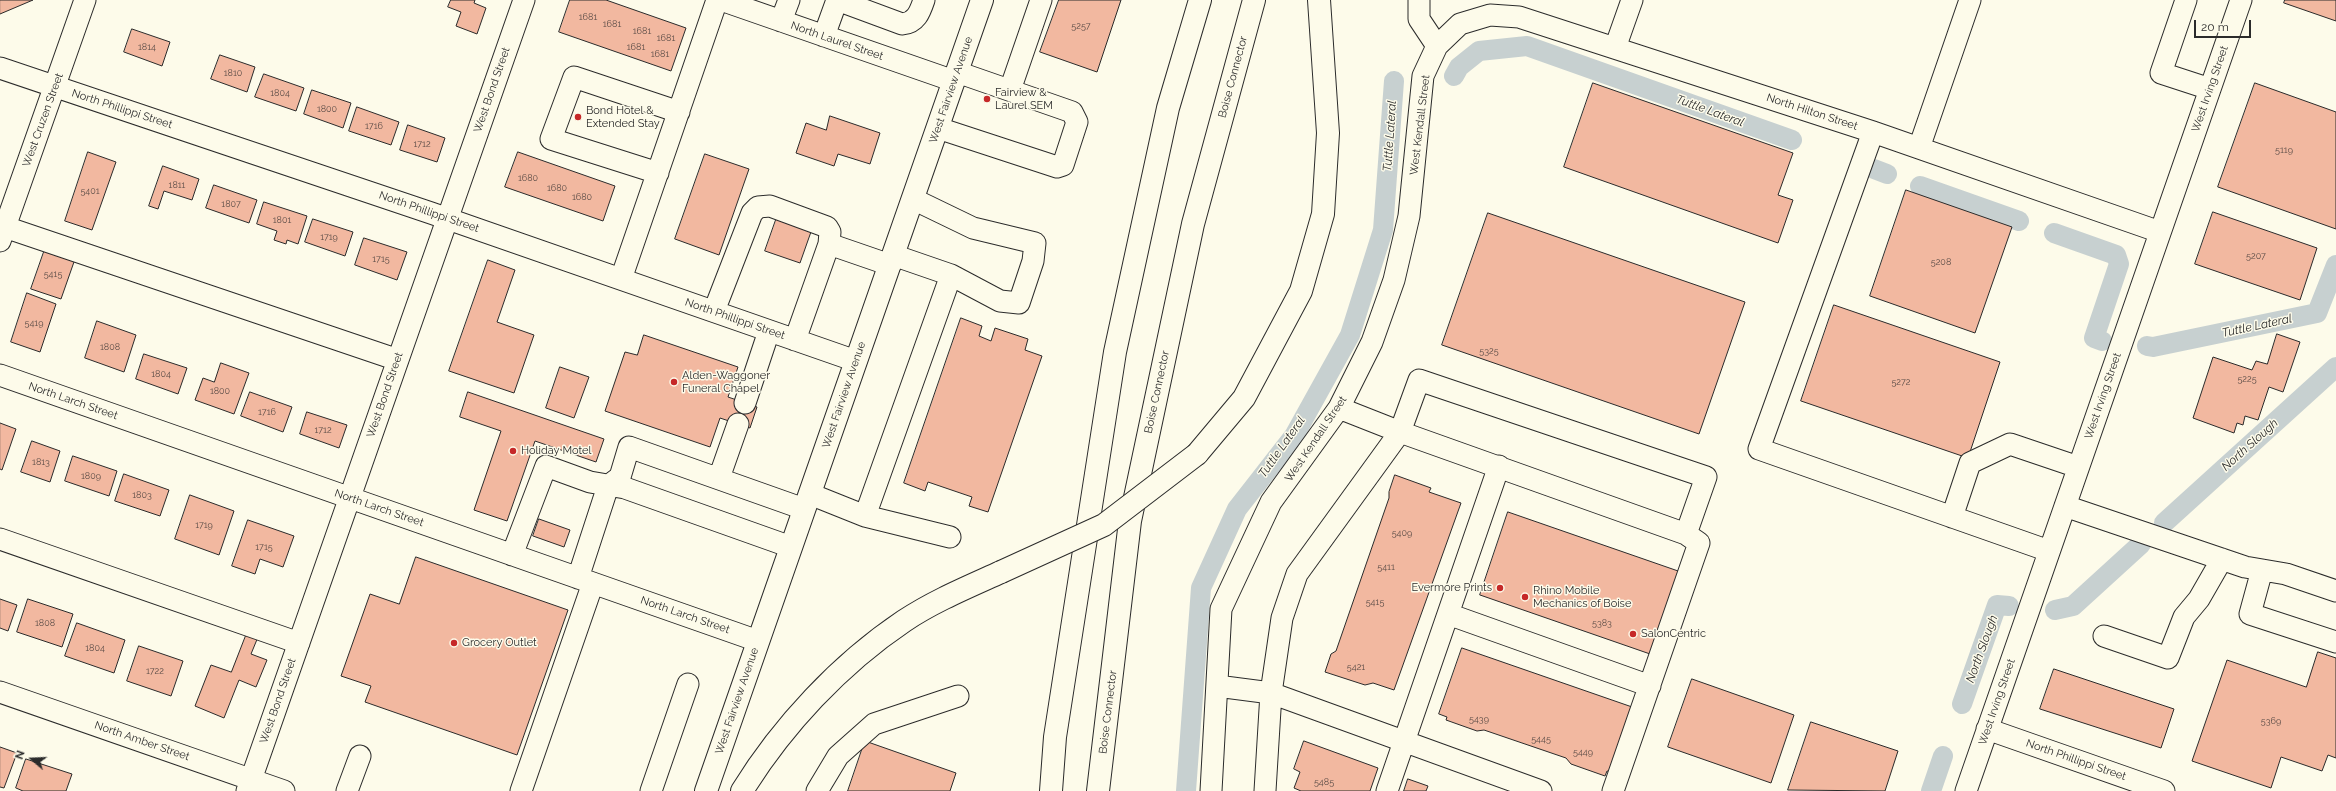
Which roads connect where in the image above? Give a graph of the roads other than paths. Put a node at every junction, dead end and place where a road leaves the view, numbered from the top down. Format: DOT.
graph roads {
  1 [pos="86,0"];
  2 [pos="524,0"];
  3 [pos="789,0"];
  4 [pos="836,0"];
  5 [pos="924,0"];
  6 [pos="982,0"];
  7 [pos="1041,0"];
  8 [pos="1200,0"];
  9 [pos="1254,0"];
  10 [pos="1319,0"];
  11 [pos="1419,0"];
  12 [pos="1632,0"];
  13 [pos="1970,0"];
  14 [pos="2186,0"];
  15 [pos="2241,0"];
  16 [pos="728,1"];
  17 [pos="781,21"];
  18 [pos="1460,24"];
  19 [pos="824,36"];
  20 [pos="1437,46"];
  21 [pos="1615,48"];
  22 [pos="0,68"];
  23 [pos="955,77"];
  24 [pos="55,87"];
  25 [pos="2210,89"];
  26 [pos="1010,90"];
  27 [pos="679,112"];
  28 [pos="938,128"];
  29 [pos="1873,132"];
  30 [pos="1919,148"];
  31 [pos="658,173"];
  32 [pos="912,199"];
  33 [pos="447,218"];
  34 [pos="2160,232"];
  35 [pos="3,234"];
  36 [pos="829,244"];
  37 [pos="892,260"];
  38 [pos="951,275"];
  39 [pos="621,279"];
  40 [pos="714,311"];
  41 [pos="769,331"];
  42 [pos="795,340"];
  43 [pos="398,360"];
  44 [pos="856,361"];
  45 [pos="0,375"];
  46 [pos="745,403"];
  47 [pos="1339,408"];
  48 [pos="738,424"];
  49 [pos="1400,432"];
  50 [pos="1499,466"];
  51 [pos="2078,467"];
  52 [pos="719,478"];
  53 [pos="608,486"];
  54 [pos="349,498"];
  55 [pos="807,502"];
  56 [pos="2065,506"];
  57 [pos="865,516"];
  58 [pos="1952,517"];
  59 [pos="1686,534"];
  60 [pos="950,537"];
  61 [pos="0,539"];
  62 [pos="791,547"];
  63 [pos="2049,551"];
  64 [pos="512,555"];
  65 [pos="2222,559"];
  66 [pos="2262,570"];
  67 [pos="585,580"];
  68 [pos="2336,591"];
  69 [pos="1448,614"];
  70 [pos="2104,636"];
  71 [pos="758,641"];
  72 [pos="2336,642"];
  73 [pos="299,643"];
  74 [pos="688,684"];
  75 [pos="1217,686"];
  76 [pos="1650,686"];
  77 [pos="0,692"];
  78 [pos="1271,693"];
  79 [pos="958,696"];
  80 [pos="1987,729"];
  81 [pos="1055,737"];
  82 [pos="1404,742"];
  83 [pos="360,756"];
  84 [pos="249,785"];
  85 [pos="284,791"];
  86 [pos="348,791"];
  87 [pos="521,791"];
  88 [pos="650,791"];
  89 [pos="706,791"];
  90 [pos="742,791"];
  91 [pos="817,791"];
  92 [pos="1042,791"];
  93 [pos="1051,791"];
  94 [pos="1098,791"];
  95 [pos="1211,791"];
  96 [pos="1265,791"];
  97 [pos="1387,791"];
  98 [pos="1542,791"];
  99 [pos="1613,791"];
  100 [pos="1966,791"];
  101 [pos="2164,791"];
  1 -- 24 [label="street, West Cruzen Street"];
  2 -- 33 [label="street, West Bond Street"];
  3 -- 17 [label="street"];
  4 -- 5 [label="street"];
  4 -- 19 [label="street"];
  6 -- 23 [label="main road, West Fairview Avenue"];
  7 -- 26 [label="street"];
  8 -- 81 [label="main road"];
  9 -- 94 [label="main road, Boise Connector"];
  10 -- 90 [label="main road, bridge"];
  11 -- 20 [label="street"];
  12 -- 21 [label="street"];
  13 -- 30 [label="street"];
  14 -- 25 [label="street"];
  15 -- 25 [label="street, West Irving Street"];
  16 -- 17 [label="street, North Laurel Street"];
  16 -- 27 [label="street"];
  17 -- 19 [label="street, North Laurel Street"];
  18 -- 20 [label="street, West Kendall Street"];
  18 -- 21 [label="street, North Hilton Street"];
  19 -- 23 [label="street, North Laurel Street"];
  20 -- 47 [label="street, West Kendall Street"];
  21 -- 29 [label="street, North Hilton Street"];
  22 -- 24 [label="street, North Phillippi Street"];
  23 -- 26 [label="street, North Laurel Street"];
  23 -- 28 [label="main road, West Fairview Avenue"];
  24 -- 33 [label="street, North Phillippi Street"];
  24 -- 35 [label="street, West Cruzen Street"];
  25 -- 34 [label="street, West Irving Street"];
  26 -- 28 [label="street, North Laurel Street"];
  27 -- 31 [label="street"];
  27 -- 31 [label="street"];
  28 -- 32 [label="main road, West Fairview Avenue"];
  29 -- 30 [label="street, North Hilton Street"];
  29 -- 58 [label="street"];
  30 -- 34 [label="street, North Hilton Street"];
  31 -- 39 [label="street"];
  32 -- 37 [label="main road, West Fairview Avenue"];
  32 -- 38 [label="street"];
  33 -- 39 [label="street, North Phillippi Street"];
  33 -- 43 [label="street, West Bond Street"];
  34 -- 51 [label="street, West Irving Street"];
  35 -- 43 [label="street"];
  36 -- 37 [label="street"];
  36 -- 40 [label="street"];
  36 -- 42 [label="street"];
  37 -- 38 [label="street"];
  37 -- 44 [label="main road, West Fairview Avenue"];
  38 -- 57 [label="street"];
  39 -- 40 [label="street, North Phillippi Street"];
  40 -- 41 [label="street, North Phillippi Street"];
  41 -- 42 [label="street, North Phillippi Street"];
  41 -- 46 [label="street"];
  42 -- 44 [label="street, North Phillippi Street"];
  43 -- 54 [label="street, West Bond Street"];
  44 -- 55 [label="main road, West Fairview Avenue"];
  45 -- 54 [label="street, North Larch Street"];
  47 -- 49 [label="street"];
  47 -- 75 [label="street, West Kendall Street"];
  48 -- 52 [label="street"];
  49 -- 50 [label="street"];
  49 -- 59 [label="street"];
  49 -- 78 [label="street"];
  50 -- 59 [label="street"];
  50 -- 69 [label="street"];
  51 -- 56 [label="street, West Irving Street"];
  51 -- 58 [label="street"];
  52 -- 53 [label="street"];
  52 -- 55 [label="street"];
  53 -- 62 [label="street"];
  53 -- 64 [label="street"];
  53 -- 67 [label="street"];
  54 -- 64 [label="street, North Larch Street"];
  54 -- 73 [label="street, West Bond Street"];
  55 -- 57 [label="street"];
  55 -- 62 [label="main road, West Fairview Avenue"];
  56 -- 63 [label="street, West Irving Street"];
  56 -- 65 [label="street"];
  57 -- 60 [label="street"];
  58 -- 63 [label="street"];
  59 -- 76 [label="street"];
  61 -- 73 [label="street"];
  62 -- 71 [label="main road, West Fairview Avenue"];
  63 -- 80 [label="street, West Irving Street"];
  64 -- 67 [label="street, North Larch Street"];
  65 -- 66 [label="street"];
  65 -- 70 [label="street"];
  66 -- 68 [label="street"];
  66 -- 72 [label="street"];
  67 -- 71 [label="street, North Larch Street"];
  67 -- 87 [label="street"];
  69 -- 76 [label="street"];
  69 -- 82 [label="street"];
  71 -- 89 [label="main road, West Fairview Avenue"];
  73 -- 84 [label="street, West Bond Street"];
  74 -- 88 [label="street"];
  75 -- 78 [label="street"];
  75 -- 95 [label="street, West Kendall Street"];
  76 -- 99 [label="street"];
  77 -- 84 [label="street, North Amber Street"];
  78 -- 82 [label="street"];
  78 -- 96 [label="street"];
  79 -- 91 [label="street"];
  80 -- 100 [label="street, West Irving Street"];
  80 -- 101 [label="street, North Phillippi Street"];
  81 -- 92 [label="main road"];
  81 -- 93 [label="main road"];
  82 -- 97 [label="street"];
  82 -- 98 [label="street"];
  83 -- 86 [label="street"];
  84 -- 85 [label="street, North Amber Street"];
}
